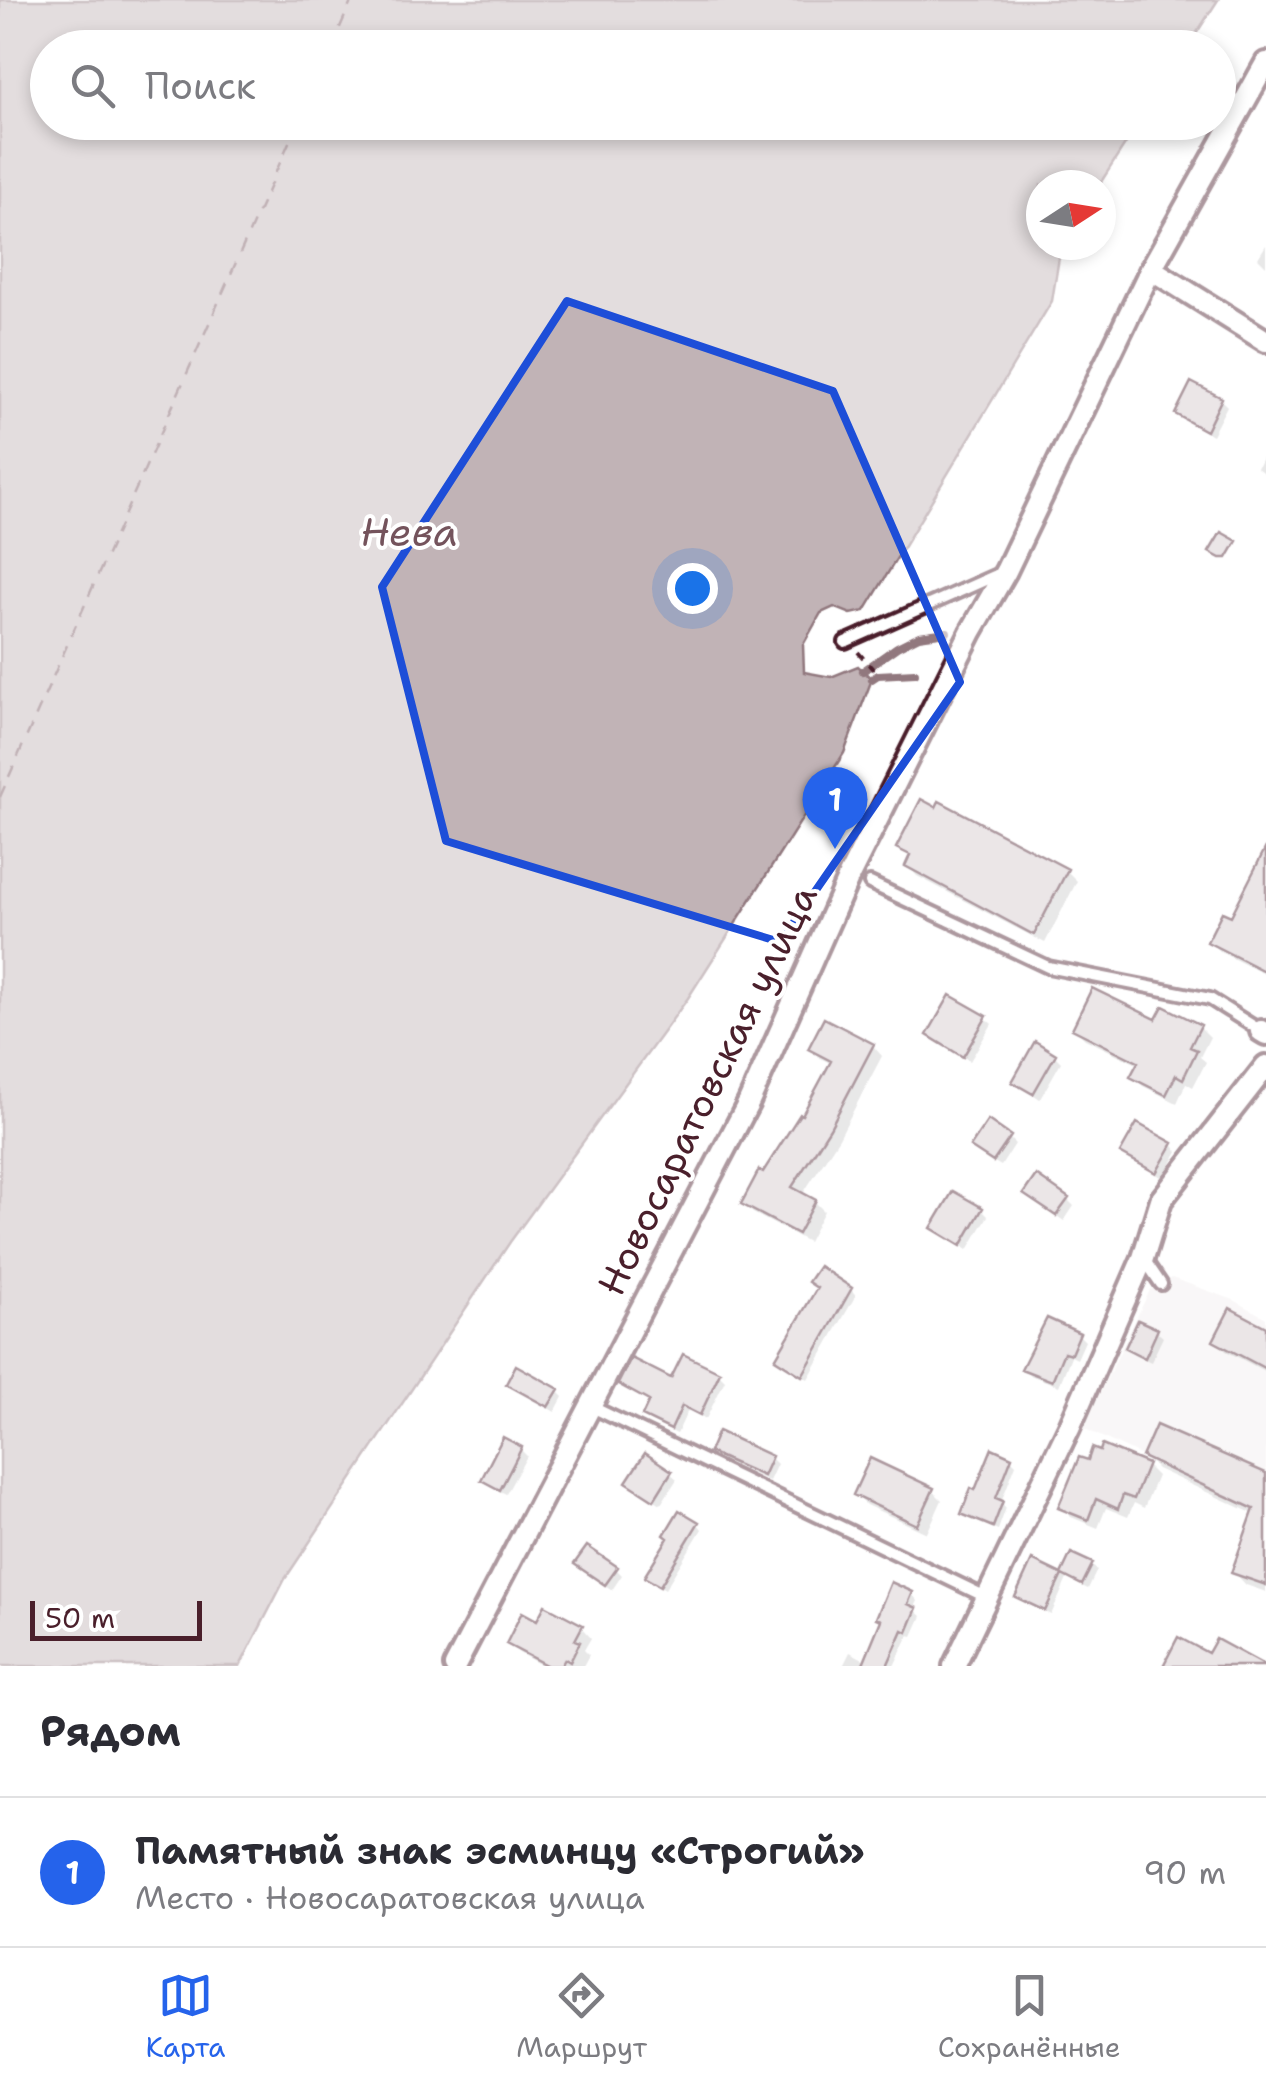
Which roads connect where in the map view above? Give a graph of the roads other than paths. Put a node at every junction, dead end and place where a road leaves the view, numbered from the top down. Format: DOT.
graph roads {
  1 [pos="1266,63"];
  2 [pos="1236,117"];
  3 [pos="1223,140"];
  4 [pos="1151,269"];
  5 [pos="1266,341"];
  6 [pos="1006,571"];
  7 [pos="844,642"];
  8 [pos="870,883"];
  9 [pos="1264,1032"];
  10 [pos="1266,1066"];
  11 [pos="1143,1258"];
  12 [pos="1161,1284"];
  13 [pos="590,1406"];
  14 [pos="986,1597"];
  15 [pos="455,1666"];
  16 [pos="954,1666"];
  1 -- 2 [label="street, Новосаратовская улица"];
  3 -- 4 [label="street, Новосаратовская улица"];
  4 -- 5 [label="street"];
  4 -- 6 [label="street, Новосаратовская улица"];
  6 -- 7 [label="lane"];
  6 -- 13 [label="street, Новосаратовская улица"];
  8 -- 9 [label="lane"];
  10 -- 11 [label="street"];
  11 -- 12 [label="lane"];
  11 -- 14 [label="street"];
  13 -- 14 [label="lane"];
  13 -- 15 [label="street, Новосаратовская улица"];
  14 -- 16 [label="street"];
}
